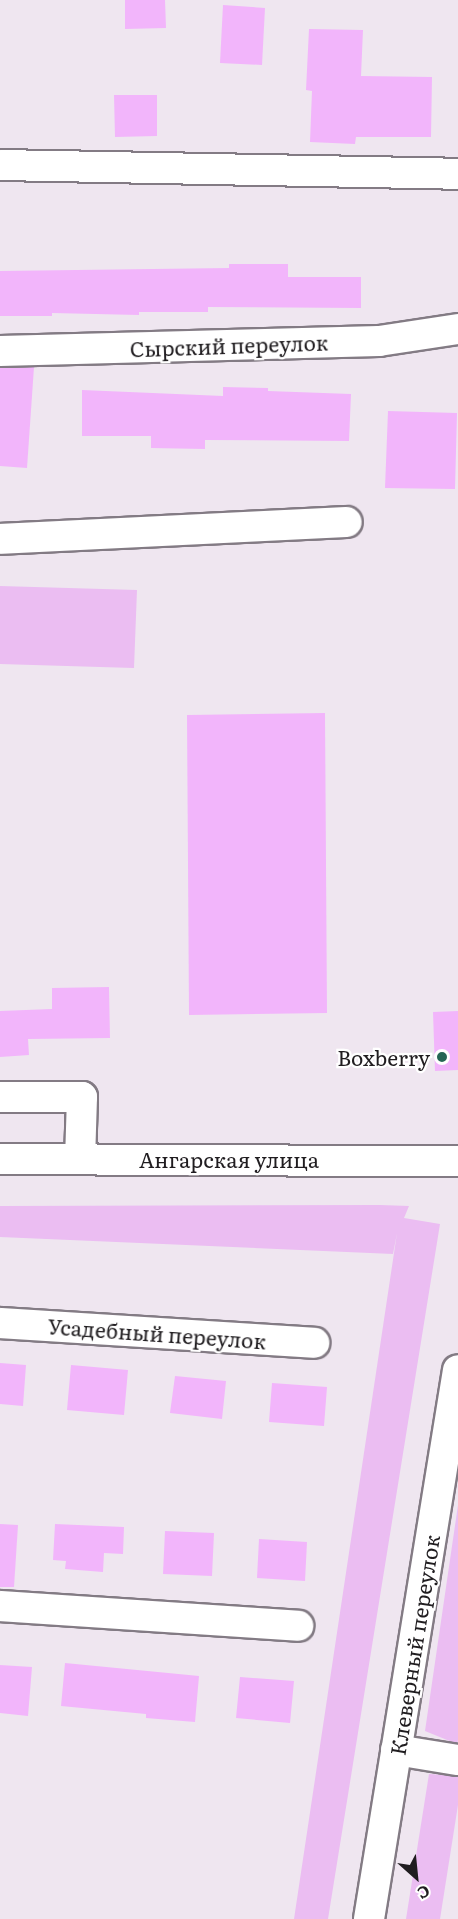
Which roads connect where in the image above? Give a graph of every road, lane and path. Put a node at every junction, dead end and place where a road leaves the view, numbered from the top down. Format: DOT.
graph roads {
  1 [pos="0,165"];
  2 [pos="458,174"];
  3 [pos="458,329"];
  4 [pos="0,351"];
  5 [pos="347,522"];
  6 [pos="0,539"];
  7 [pos="0,1097"];
  8 [pos="0,1159"];
  9 [pos="80,1159"];
  10 [pos="458,1161"];
  11 [pos="0,1323"];
  12 [pos="314,1342"];
  13 [pos="458,1370"];
  14 [pos="452,1456"];
  15 [pos="0,1606"];
  16 [pos="298,1626"];
  17 [pos="396,1750"];
  18 [pos="458,1760"];
  19 [pos="369,1919"];
  1 -- 2 [label="street"];
  3 -- 4 [label="street, Сырский переулок"];
  5 -- 6 [label="street"];
  7 -- 9 [label="street"];
  8 -- 9 [label="street, Ангарская улица"];
  9 -- 10 [label="street, Ангарская улица"];
  11 -- 12 [label="street, Усадебный переулок"];
  13 -- 14 [label="street, Клеверный переулок"];
  14 -- 17 [label="street, Клеверный переулок"];
  15 -- 16 [label="street"];
  17 -- 18 [label="street"];
  17 -- 19 [label="street, Клеверный переулок"];
}
